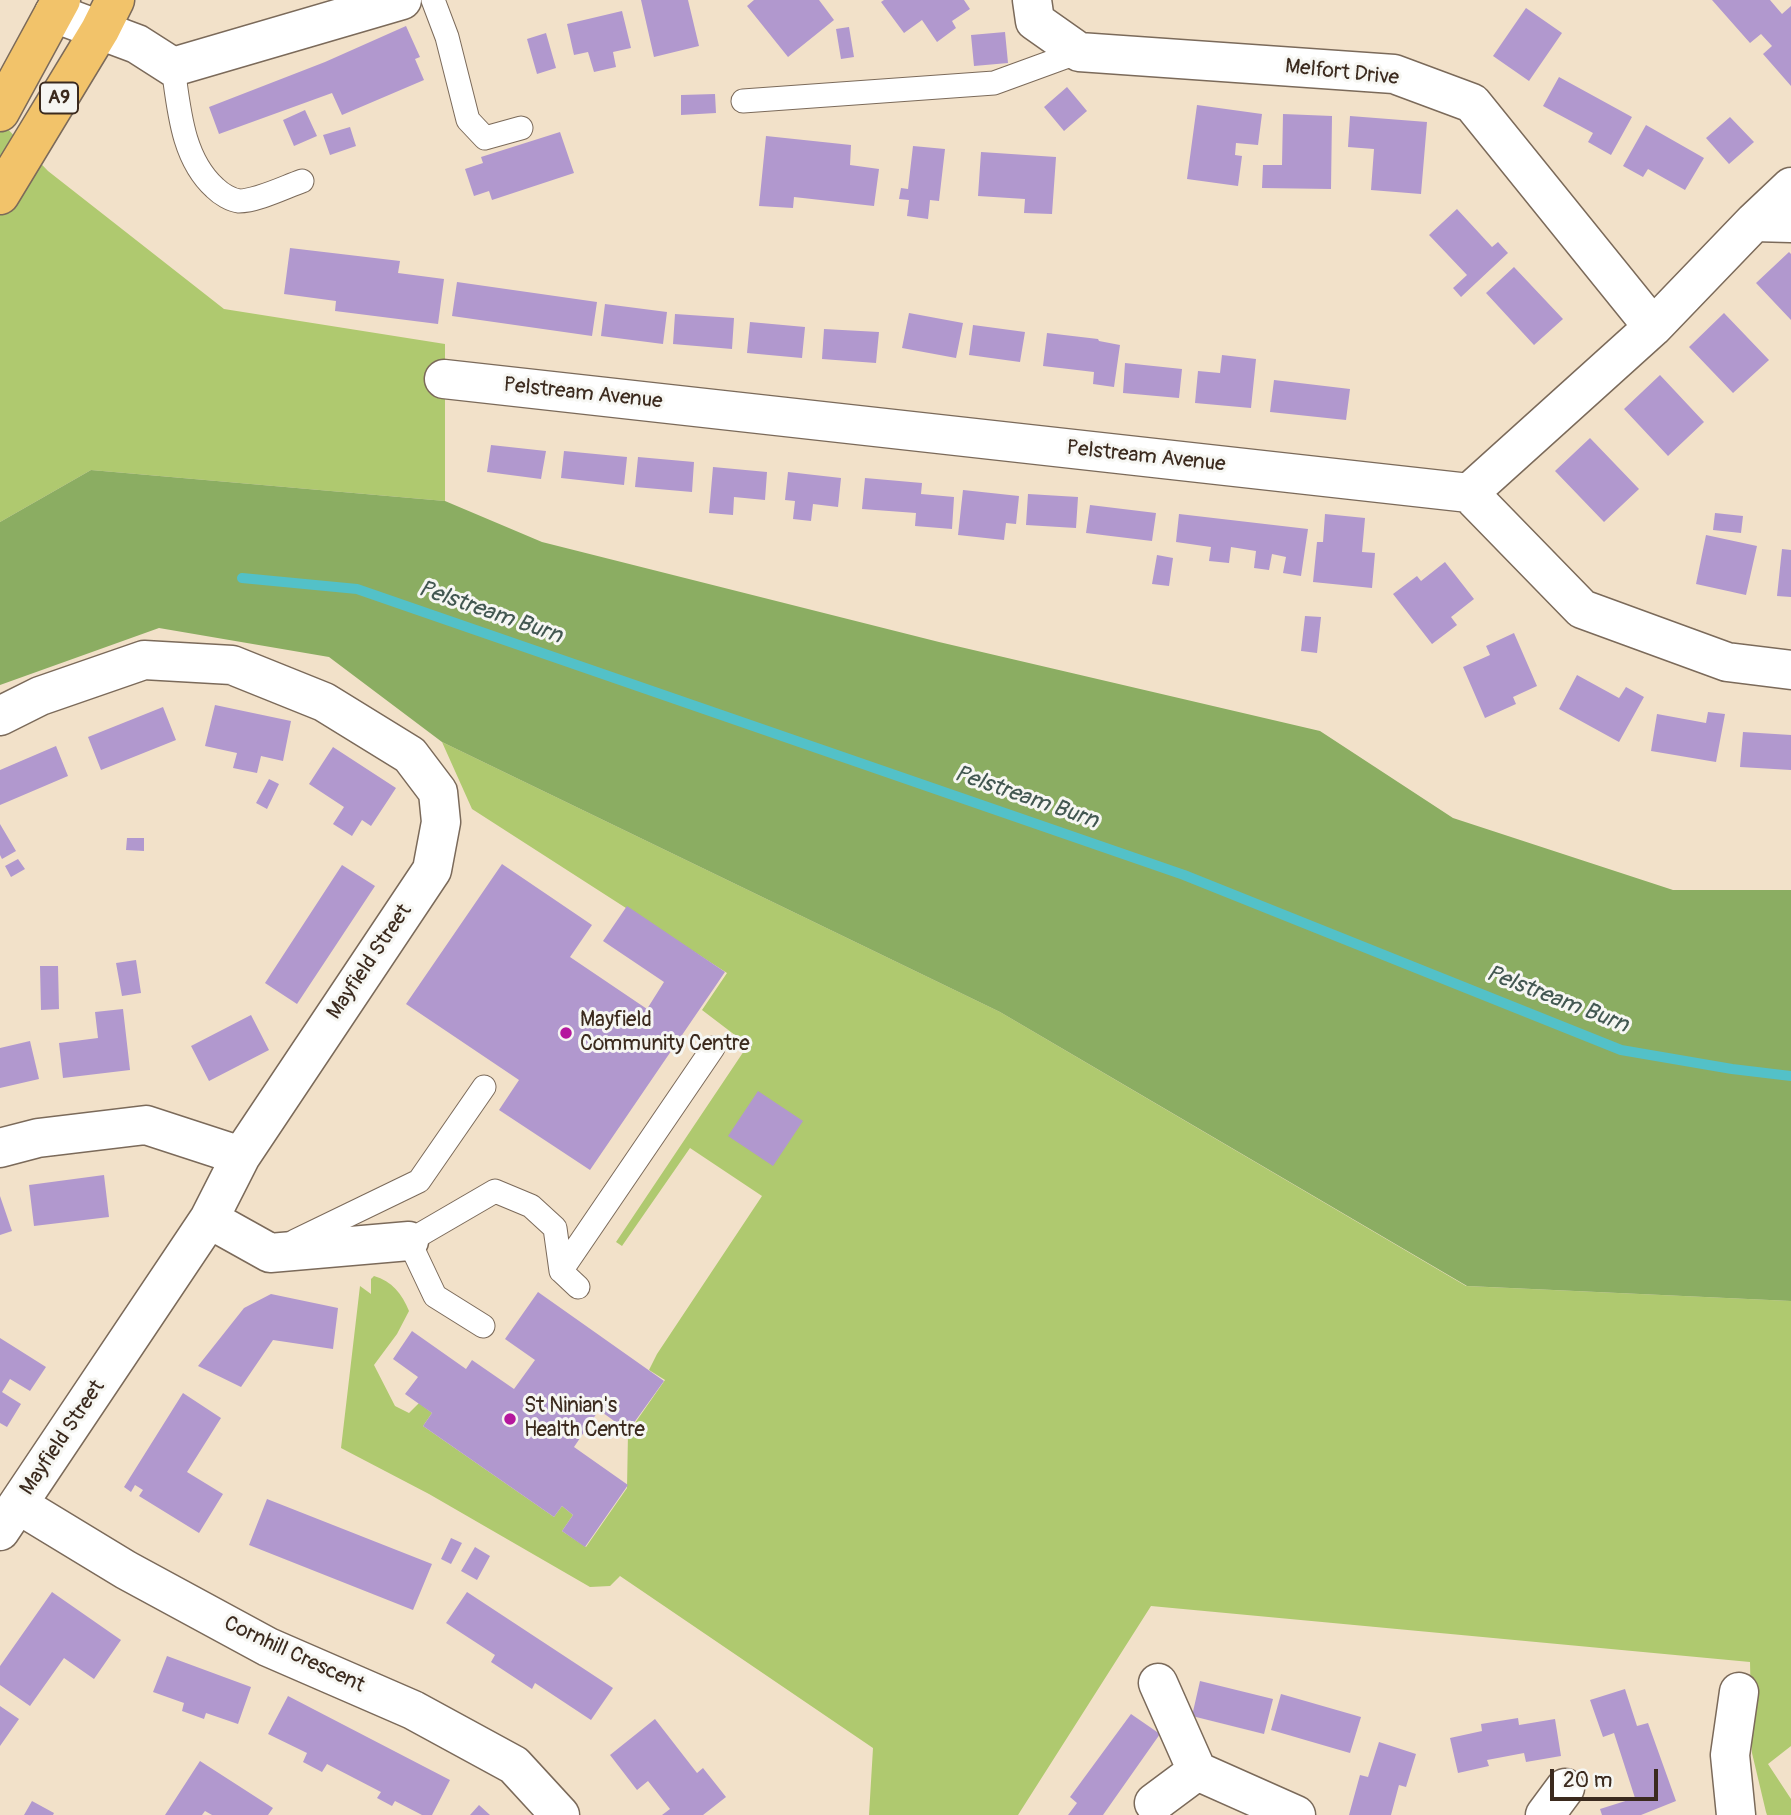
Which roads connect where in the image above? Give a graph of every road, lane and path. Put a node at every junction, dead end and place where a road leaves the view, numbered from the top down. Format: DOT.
graph roads {
  1 [pos="402,0"];
  2 [pos="433,0"];
  3 [pos="1032,0"];
  4 [pos="58,7"];
  5 [pos="107,15"];
  6 [pos="1079,52"];
  7 [pos="173,67"];
  8 [pos="743,101"];
  9 [pos="0,112"];
  10 [pos="521,128"];
  11 [pos="302,180"];
  12 [pos="1791,187"];
  13 [pos="0,195"];
  14 [pos="1773,223"];
  15 [pos="1653,327"];
  16 [pos="444,379"];
  17 [pos="1469,493"];
  18 [pos="1791,670"];
  19 [pos="0,716"];
  20 [pos="713,1048"];
  21 [pos="484,1087"];
  22 [pos="0,1149"];
  23 [pos="241,1156"];
  24 [pos="209,1219"];
  25 [pos="409,1241"];
  26 [pos="270,1253"];
  27 [pos="561,1271"];
  28 [pos="578,1287"];
  29 [pos="483,1326"];
  30 [pos="9,1518"];
  31 [pos="1158,1683"];
  32 [pos="1739,1692"];
  33 [pos="1197,1771"];
  34 [pos="1154,1802"];
  35 [pos="560,1815"];
  36 [pos="1296,1815"];
  37 [pos="1736,1815"];
  1 -- 7 [label="street"];
  2 -- 10 [label="lane"];
  3 -- 6 [label="street"];
  4 -- 5 [label="street"];
  4 -- 9 [label="main road, A9"];
  5 -- 7 [label="street"];
  5 -- 13 [label="main road, A9"];
  6 -- 8 [label="lane"];
  6 -- 15 [label="street, Melfort Drive"];
  7 -- 11 [label="lane"];
  12 -- 14 [label="street"];
  14 -- 15 [label="street"];
  15 -- 17 [label="street"];
  16 -- 17 [label="street, Pelstream Avenue"];
  17 -- 18 [label="street"];
  19 -- 23 [label="street, Mayfield Street"];
  20 -- 27 [label="lane"];
  21 -- 26 [label="lane"];
  22 -- 23 [label="street"];
  23 -- 24 [label="street, Mayfield Street"];
  24 -- 26 [label="street"];
  24 -- 30 [label="street, Mayfield Street"];
  25 -- 26 [label="street"];
  25 -- 27 [label="lane"];
  25 -- 29 [label="lane"];
  27 -- 28 [label="lane"];
  30 -- 35 [label="street, Cornhill Crescent"];
  31 -- 33 [label="street"];
  32 -- 37 [label="street"];
  33 -- 34 [label="street"];
  33 -- 36 [label="street"];
}
